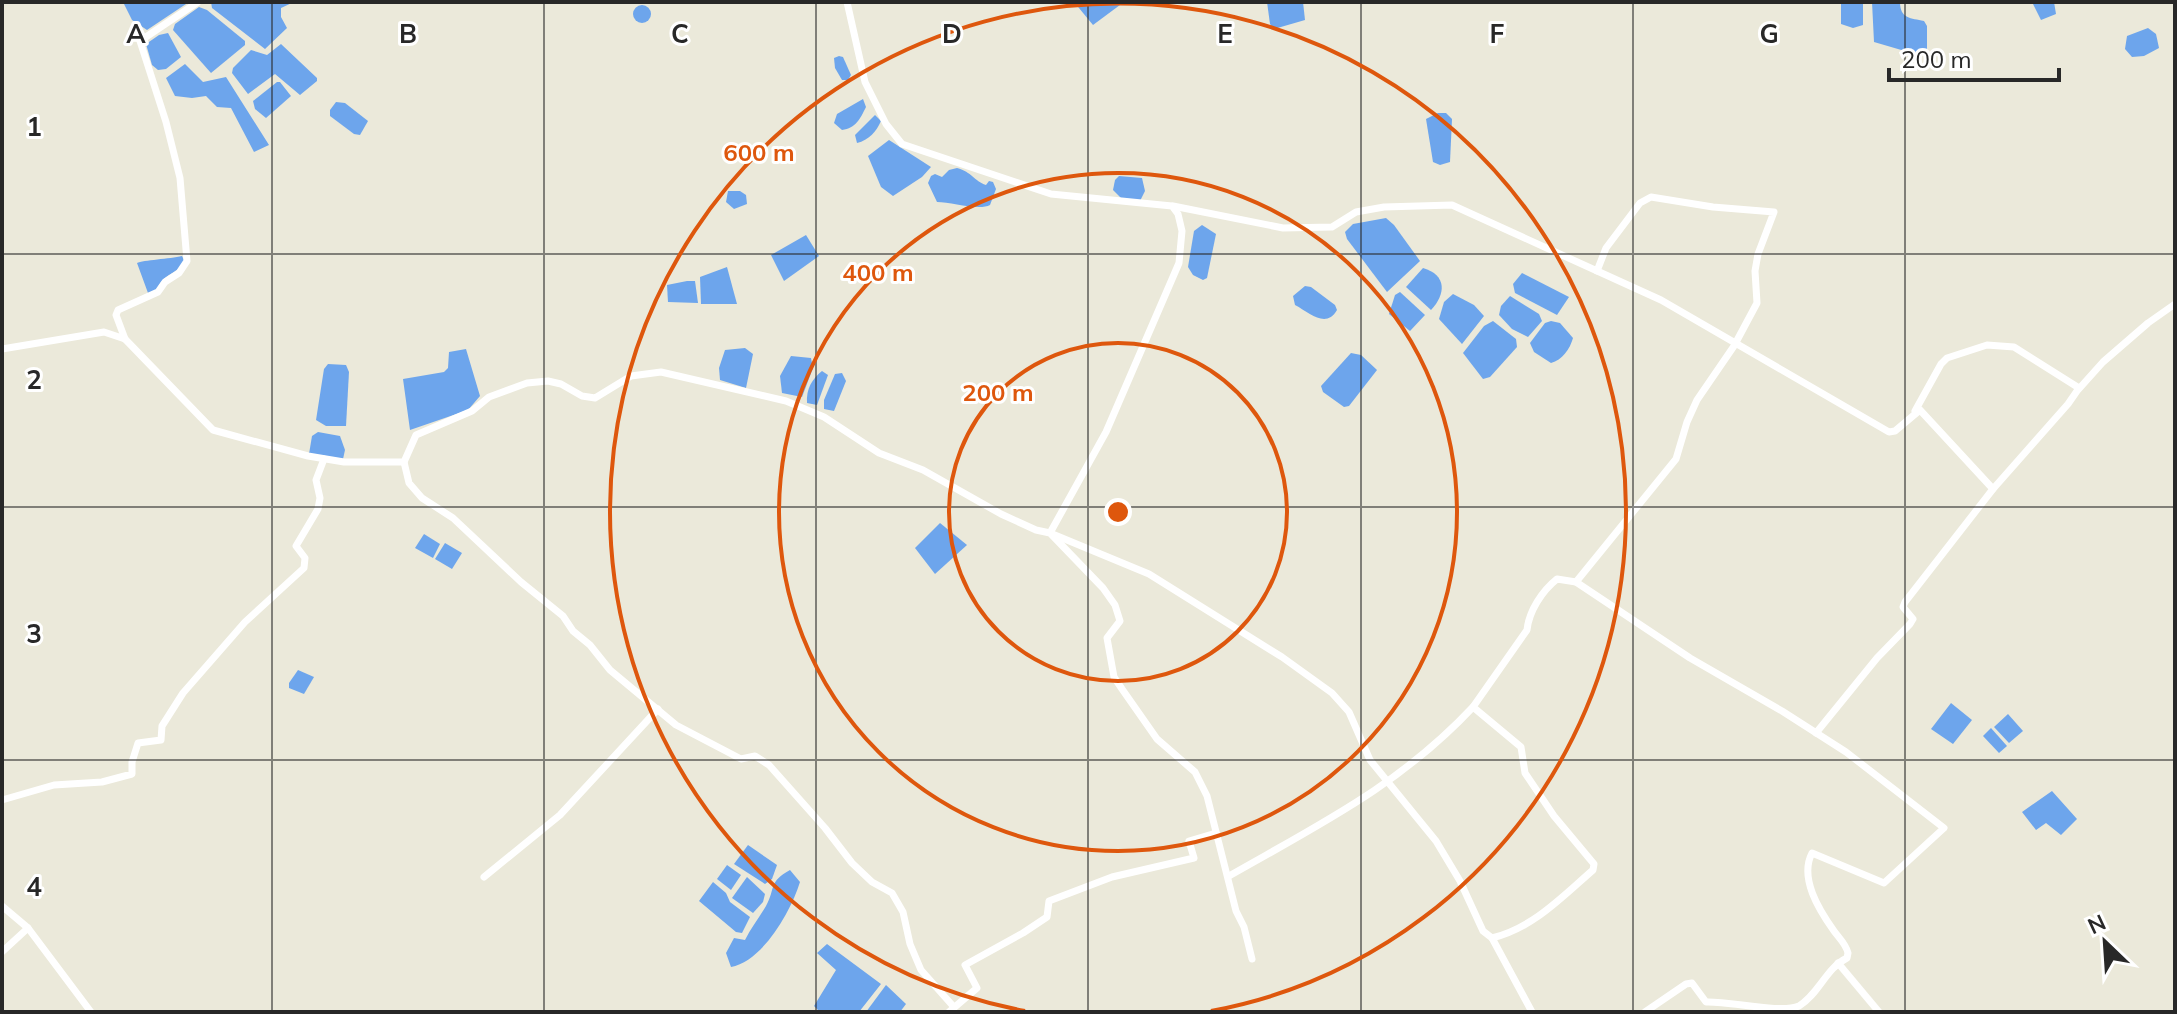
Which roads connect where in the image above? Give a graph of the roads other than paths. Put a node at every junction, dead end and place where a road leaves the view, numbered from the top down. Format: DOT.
graph roads {
  1 [pos="198,2"];
  2 [pos="847,2"];
  3 [pos="1172,206"];
  4 [pos="1597,271"];
  5 [pos="2175,304"];
  6 [pos="125,339"];
  7 [pos="1736,343"];
  8 [pos="2,349"];
  9 [pos="2079,388"];
  10 [pos="1915,411"];
  11 [pos="324,459"];
  12 [pos="404,462"];
  13 [pos="1993,489"];
  14 [pos="1050,533"];
  15 [pos="1576,582"];
  16 [pos="1473,707"];
  17 [pos="658,709"];
  18 [pos="1816,733"];
  19 [pos="1389,783"];
  20 [pos="2,800"];
  21 [pos="1216,833"];
  22 [pos="1229,876"];
  23 [pos="484,877"];
  24 [pos="2,906"];
  25 [pos="28,928"];
  26 [pos="1492,938"];
  27 [pos="2,952"];
  28 [pos="1252,959"];
  29 [pos="1838,963"];
  30 [pos="951,1009"];
  31 [pos="91,1012"];
  32 [pos="1532,1012"];
  33 [pos="1645,1012"];
  34 [pos="1879,1012"];
  1 -- 6 [label="street"];
  2 -- 3 [label="street"];
  3 -- 4 [label="street"];
  3 -- 14 [label="street"];
  4 -- 7 [label="street"];
  4 -- 7 [label="street"];
  5 -- 9 [label="street"];
  6 -- 8 [label="street"];
  6 -- 11 [label="street"];
  7 -- 10 [label="street"];
  7 -- 15 [label="street"];
  9 -- 10 [label="street"];
  9 -- 13 [label="street"];
  10 -- 13 [label="street"];
  11 -- 12 [label="street"];
  11 -- 20 [label="street"];
  12 -- 14 [label="street"];
  12 -- 17 [label="street"];
  13 -- 18 [label="street"];
  14 -- 19 [label="street"];
  14 -- 21 [label="street"];
  15 -- 16 [label="street"];
  15 -- 18 [label="street"];
  16 -- 19 [label="street"];
  16 -- 26 [label="street"];
  17 -- 23 [label="street"];
  17 -- 30 [label="street"];
  18 -- 29 [label="street"];
  19 -- 22 [label="street"];
  19 -- 26 [label="street"];
  21 -- 22 [label="street"];
  21 -- 30 [label="street"];
  22 -- 28 [label="street"];
  24 -- 25 [label="street"];
  25 -- 27 [label="street"];
  25 -- 31 [label="street"];
  26 -- 32 [label="street"];
  29 -- 33 [label="street"];
  29 -- 34 [label="street"];
}
